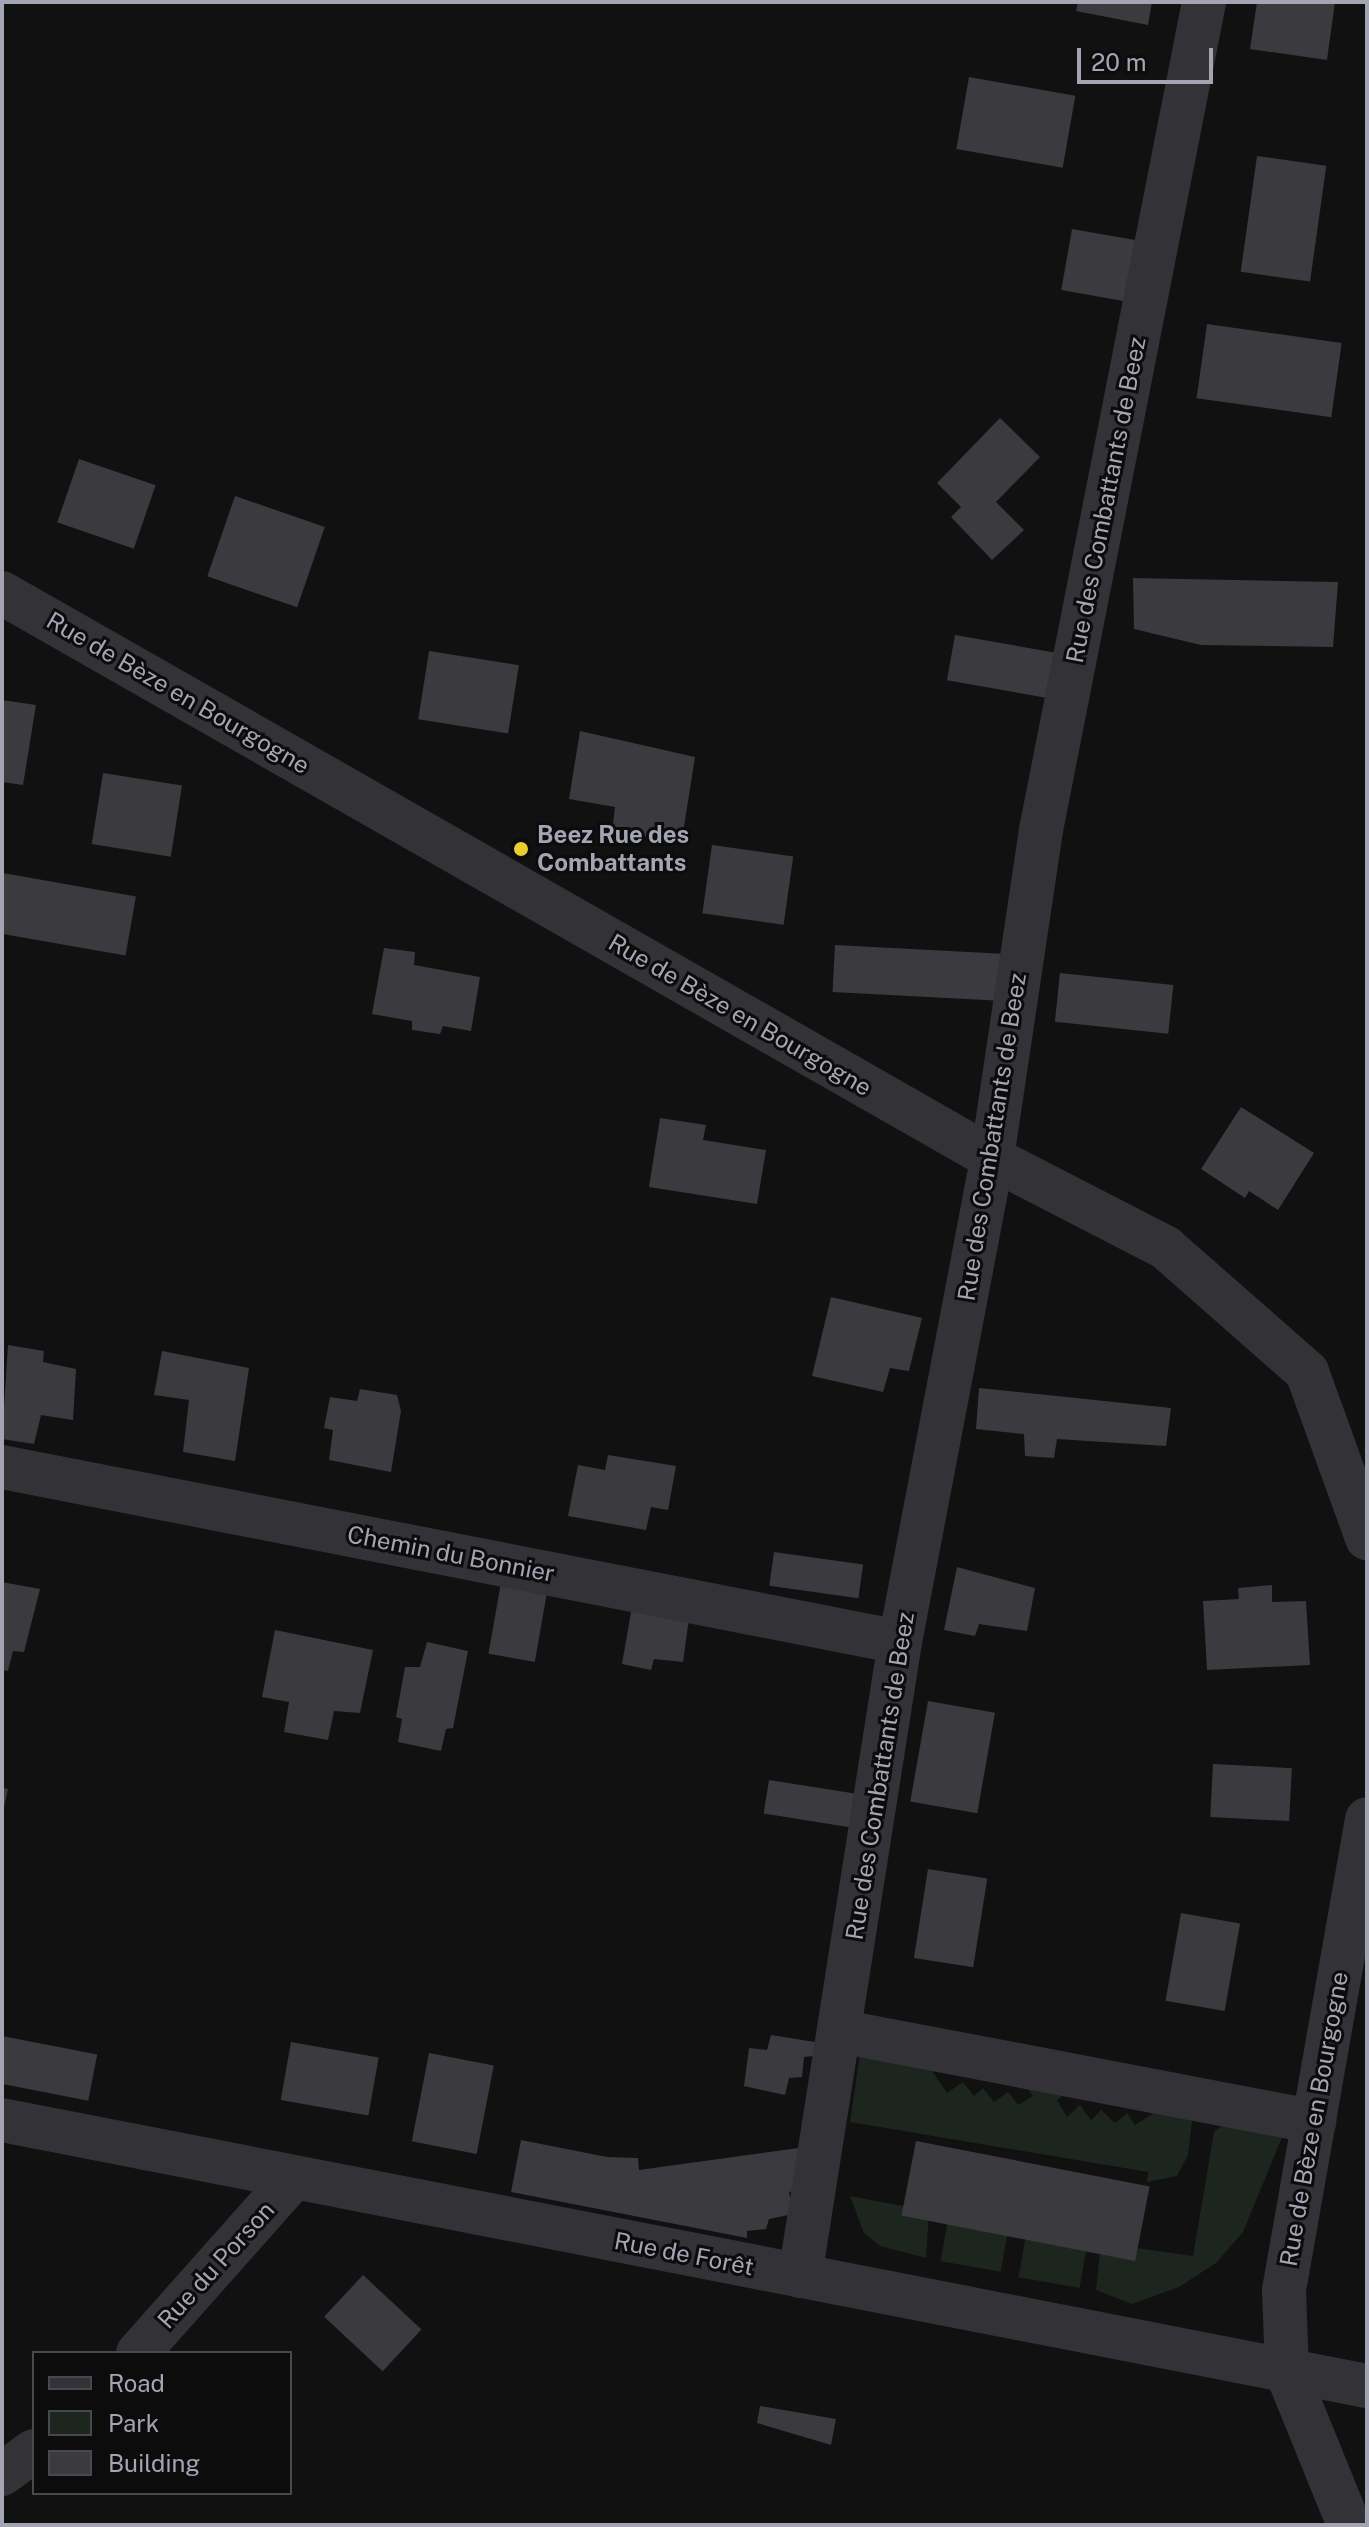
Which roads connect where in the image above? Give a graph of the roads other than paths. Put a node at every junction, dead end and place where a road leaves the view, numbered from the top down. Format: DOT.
graph roads {
  1 [pos="1204,2"];
  2 [pos="2,593"];
  3 [pos="992,1158"];
  4 [pos="2,1467"];
  5 [pos="1367,1538"];
  6 [pos="900,1642"];
  7 [pos="1367,1819"];
  8 [pos="839,2031"];
  9 [pos="2,2120"];
  10 [pos="1314,2122"];
  11 [pos="294,2177"];
  12 [pos="800,2276"];
  13 [pos="140,2351"];
  14 [pos="1287,2372"];
  15 [pos="1367,2386"];
  16 [pos="32,2452"];
  17 [pos="2,2474"];
  18 [pos="1349,2525"];
  1 -- 3 [label="street, Rue des Combattants de Beez"];
  2 -- 3 [label="street, Rue de Bèze en Bourgogne"];
  3 -- 5 [label="street, Rue de Bèze en Bourgogne"];
  3 -- 6 [label="street, Rue des Combattants de Beez"];
  4 -- 6 [label="street, Chemin du Bonnier"];
  6 -- 8 [label="street, Rue des Combattants de Beez"];
  7 -- 10 [label="street, Rue de Bèze en Bourgogne"];
  8 -- 10 [label="street"];
  8 -- 12 [label="street, Rue des Combattants de Beez"];
  9 -- 11 [label="street, Rue de Forêt"];
  10 -- 14 [label="street, Rue de Bèze en Bourgogne"];
  11 -- 12 [label="street, Rue de Forêt"];
  11 -- 13 [label="street, Rue du Porson"];
  12 -- 14 [label="street, Rue de Forêt"];
  14 -- 15 [label="street, Rue de Forêt"];
  14 -- 18 [label="street, Rue de Bèze en Bourgogne"];
  16 -- 17 [label="street"];
}
